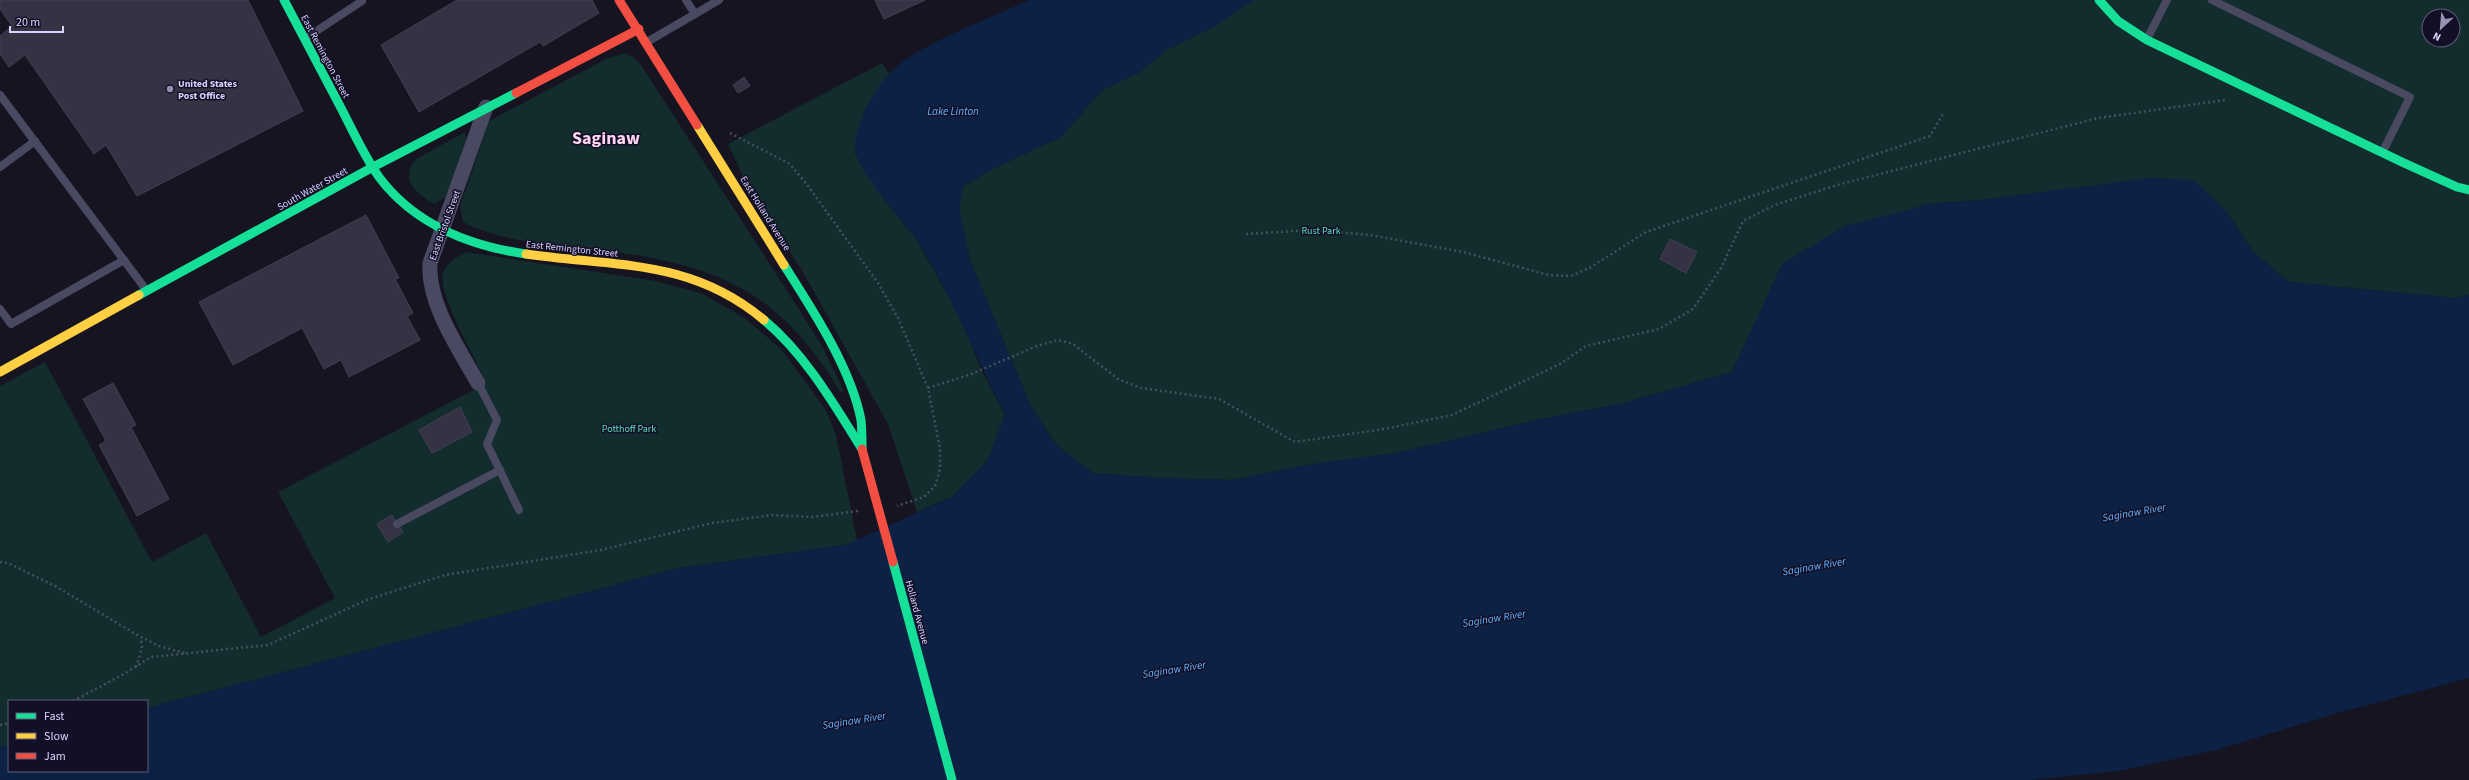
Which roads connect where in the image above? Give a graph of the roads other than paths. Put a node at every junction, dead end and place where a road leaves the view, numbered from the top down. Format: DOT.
graph roads {
  1 [pos="284,0"];
  2 [pos="620,0"];
  3 [pos="686,0"];
  4 [pos="719,0"];
  5 [pos="2099,0"];
  6 [pos="2167,0"];
  7 [pos="2212,0"];
  8 [pos="362,1"];
  9 [pos="695,14"];
  10 [pos="639,29"];
  11 [pos="305,39"];
  12 [pos="2147,40"];
  13 [pos="647,42"];
  14 [pos="0,95"];
  15 [pos="486,107"];
  16 [pos="35,141"];
  17 [pos="2382,153"];
  18 [pos="0,167"];
  19 [pos="373,167"];
  20 [pos="2469,190"];
  21 [pos="442,230"];
  22 [pos="124,260"];
  23 [pos="147,291"];
  24 [pos="0,309"];
  25 [pos="0,372"];
  26 [pos="478,383"];
  27 [pos="862,450"];
  28 [pos="500,470"];
  29 [pos="519,510"];
  30 [pos="397,524"];
  31 [pos="952,780"];
  1 -- 11 [label="main road, East Remington Street"];
  2 -- 10 [label="main road, East Holland Avenue"];
  3 -- 9 [label="lane"];
  4 -- 9 [label="lane"];
  5 -- 12 [label="main road"];
  6 -- 12 [label="lane"];
  7 -- 17 [label="lane"];
  8 -- 11 [label="lane"];
  9 -- 13 [label="lane"];
  10 -- 13 [label="main road, East Holland Avenue"];
  10 -- 15 [label="main road, South Water Street"];
  11 -- 19 [label="main road, East Remington Street"];
  12 -- 17 [label="main road"];
  13 -- 27 [label="main road, East Holland Avenue"];
  14 -- 16 [label="lane"];
  15 -- 19 [label="main road, South Water Street"];
  15 -- 21 [label="street, East Bristol Street"];
  16 -- 18 [label="lane"];
  16 -- 22 [label="lane"];
  17 -- 20 [label="main road"];
  19 -- 21 [label="main road, East Remington Street"];
  19 -- 23 [label="main road, South Water Street"];
  21 -- 26 [label="street, East Bristol Street"];
  21 -- 27 [label="main road, East Remington Street"];
  22 -- 23 [label="lane"];
  22 -- 24 [label="lane"];
  23 -- 25 [label="main road, South Water Street"];
  26 -- 28 [label="lane"];
  27 -- 31 [label="main road, Holland Avenue, bridge"];
  28 -- 29 [label="lane"];
  28 -- 30 [label="lane"];
}
